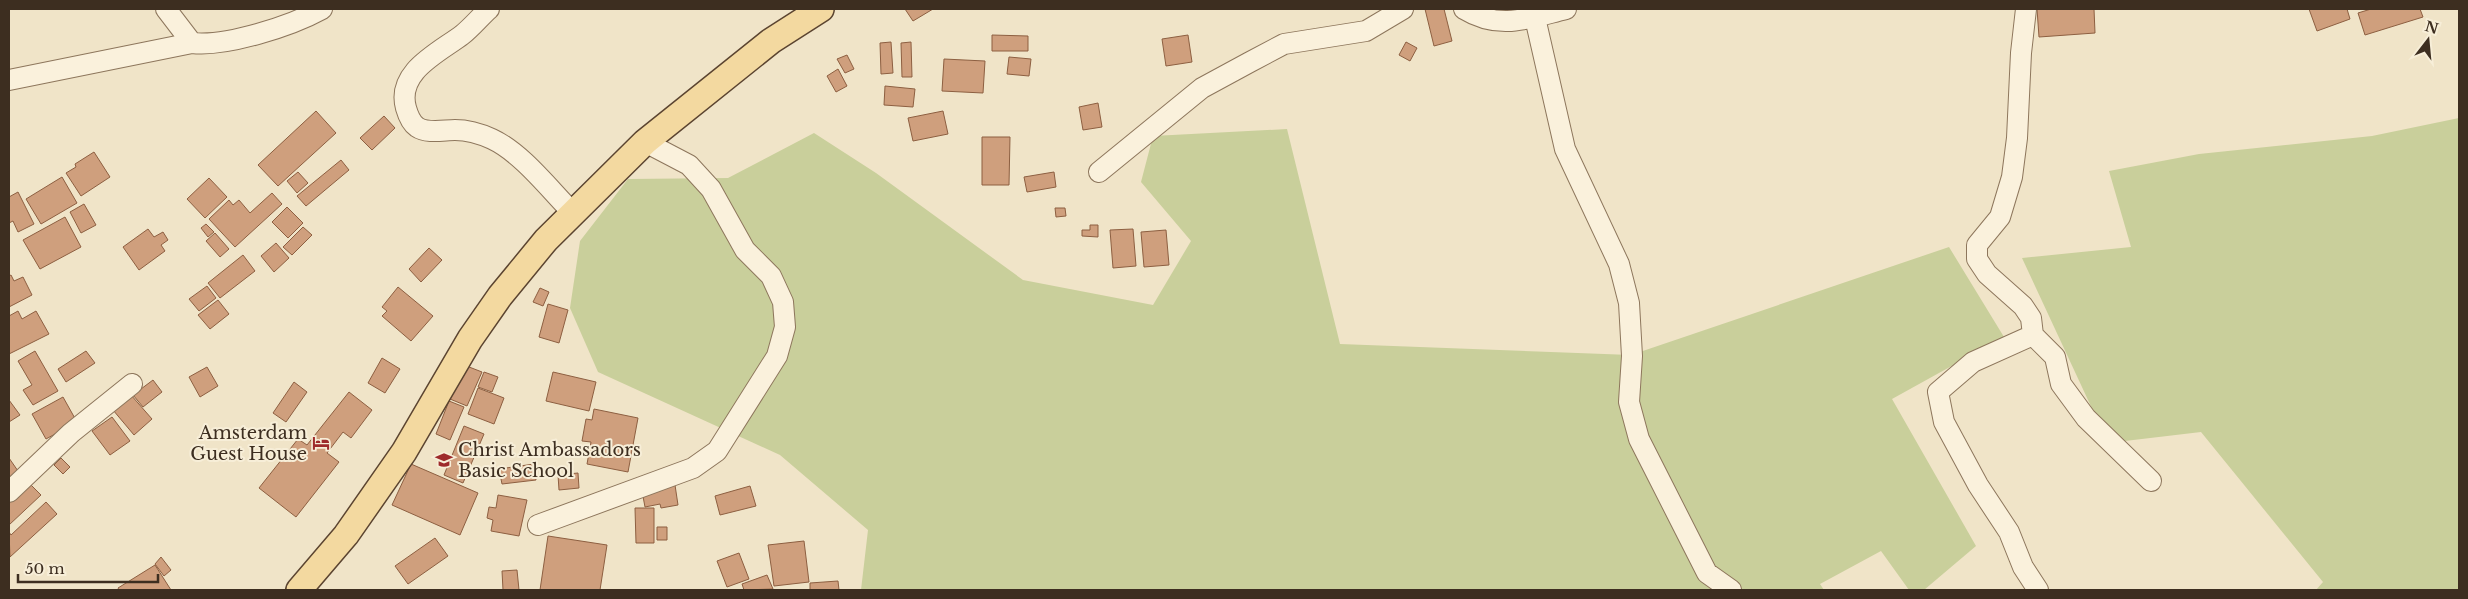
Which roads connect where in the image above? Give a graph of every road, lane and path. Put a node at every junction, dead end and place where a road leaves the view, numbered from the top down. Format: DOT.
graph roads {
  1 [pos="166,9"];
  2 [pos="322,9"];
  3 [pos="489,9"];
  4 [pos="821,9"];
  5 [pos="1403,9"];
  6 [pos="1464,9"];
  7 [pos="1566,9"];
  8 [pos="2026,9"];
  9 [pos="1533,14"];
  10 [pos="192,43"];
  11 [pos="9,80"];
  12 [pos="645,142"];
  13 [pos="1099,172"];
  14 [pos="574,213"];
  15 [pos="2034,335"];
  16 [pos="132,384"];
  17 [pos="2151,480"];
  18 [pos="9,492"];
  19 [pos="538,525"];
  20 [pos="299,590"];
  21 [pos="1732,590"];
  22 [pos="2038,590"];
  1 -- 10 [label="street"];
  2 -- 10 [label="street"];
  3 -- 14 [label="street"];
  4 -- 12 [label="main road"];
  5 -- 13 [label="street"];
  6 -- 9 [label="street"];
  7 -- 9 [label="street"];
  8 -- 15 [label="street"];
  9 -- 21 [label="street"];
  10 -- 11 [label="street"];
  12 -- 14 [label="main road"];
  12 -- 19 [label="street"];
  14 -- 20 [label="main road"];
  15 -- 17 [label="street"];
  15 -- 22 [label="street"];
  16 -- 18 [label="street"];
}
